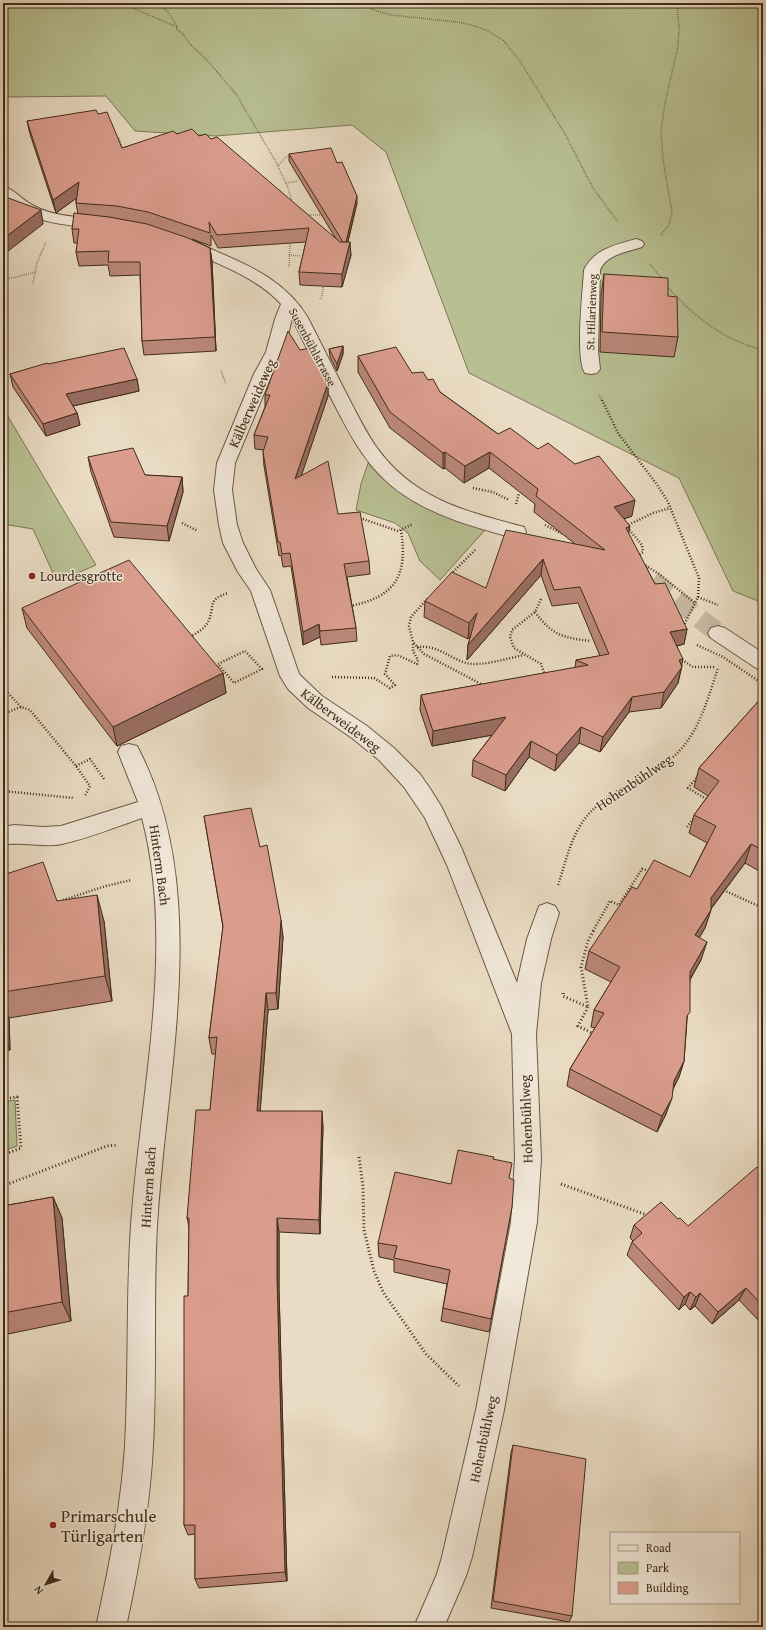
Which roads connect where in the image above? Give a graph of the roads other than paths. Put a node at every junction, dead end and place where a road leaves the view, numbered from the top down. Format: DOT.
graph roads {
  1 [pos="3,191"];
  2 [pos="120,225"];
  3 [pos="171,238"];
  4 [pos="636,244"];
  5 [pos="285,298"];
  6 [pos="591,370"];
  7 [pos="517,532"];
  8 [pos="724,636"];
  9 [pos="763,663"];
  10 [pos="129,752"];
  11 [pos="140,810"];
  12 [pos="3,836"];
  13 [pos="548,914"];
  14 [pos="524,1034"];
  15 [pos="111,1627"];
  16 [pos="429,1627"];
  1 -- 2 [label="street"];
  3 -- 5 [label="street, Susenbühlstrasse"];
  4 -- 6 [label="street, St. Hilarienweg"];
  5 -- 7 [label="street, Susenbühlstrasse"];
  5 -- 14 [label="street, Kälberweideweg"];
  8 -- 9 [label="street"];
  10 -- 11 [label="street, Hinterm Bach"];
  11 -- 12 [label="street"];
  11 -- 15 [label="street, Hinterm Bach"];
  13 -- 14 [label="street, Hohenbühlweg"];
  14 -- 16 [label="street, Hohenbühlweg"];
}
